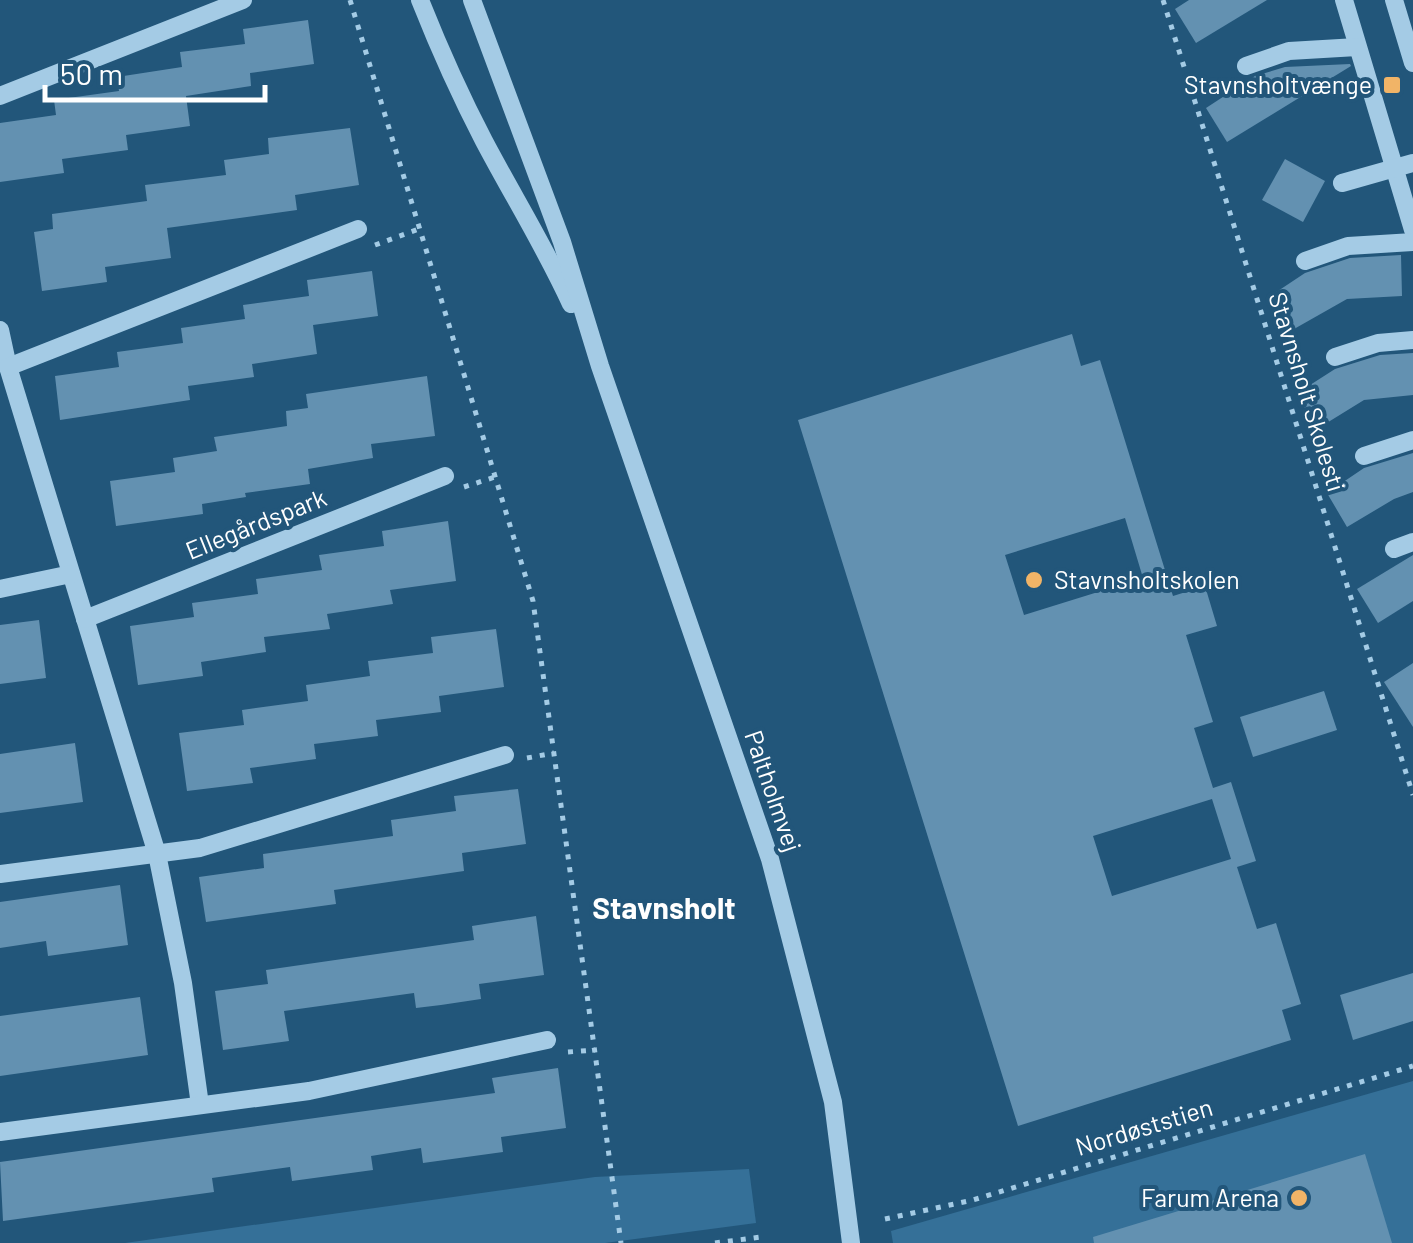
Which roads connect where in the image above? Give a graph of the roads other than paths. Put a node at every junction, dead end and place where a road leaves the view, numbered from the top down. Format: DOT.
graph roads {
  1 [pos="243,0"];
  2 [pos="420,0"];
  3 [pos="472,0"];
  4 [pos="1344,0"];
  5 [pos="1394,0"];
  6 [pos="1357,46"];
  7 [pos="1413,63"];
  8 [pos="1246,66"];
  9 [pos="0,96"];
  10 [pos="1404,166"];
  11 [pos="1342,184"];
  12 [pos="358,229"];
  13 [pos="1413,230"];
  14 [pos="1413,242"];
  15 [pos="1305,261"];
  16 [pos="0,330"];
  17 [pos="1413,340"];
  18 [pos="1335,358"];
  19 [pos="600,366"];
  20 [pos="8,368"];
  21 [pos="1413,440"];
  22 [pos="1364,456"];
  23 [pos="445,476"];
  24 [pos="1413,542"];
  25 [pos="1394,549"];
  26 [pos="71,574"];
  27 [pos="0,589"];
  28 [pos="85,619"];
  29 [pos="504,755"];
  30 [pos="157,854"];
  31 [pos="0,874"];
  32 [pos="547,1040"];
  33 [pos="200,1105"];
  34 [pos="0,1132"];
  35 [pos="851,1243"];
  1 -- 9 [label="street"];
  2 -- 19 [label="street, Paltholmvej"];
  3 -- 19 [label="street, Paltholmvej"];
  4 -- 6 [label="street"];
  5 -- 7 [label="street"];
  6 -- 8 [label="street"];
  6 -- 10 [label="street"];
  10 -- 11 [label="street"];
  10 -- 13 [label="street"];
  12 -- 20 [label="street"];
  14 -- 15 [label="street"];
  16 -- 20 [label="street"];
  17 -- 18 [label="street"];
  19 -- 35 [label="street, Paltholmvej"];
  20 -- 26 [label="street"];
  21 -- 22 [label="street"];
  23 -- 28 [label="street, Ellegårdspark"];
  24 -- 25 [label="street"];
  26 -- 27 [label="street"];
  26 -- 28 [label="street"];
  28 -- 30 [label="street"];
  29 -- 30 [label="street"];
  30 -- 31 [label="street"];
  30 -- 33 [label="street"];
  32 -- 33 [label="street"];
  33 -- 34 [label="street"];
}
